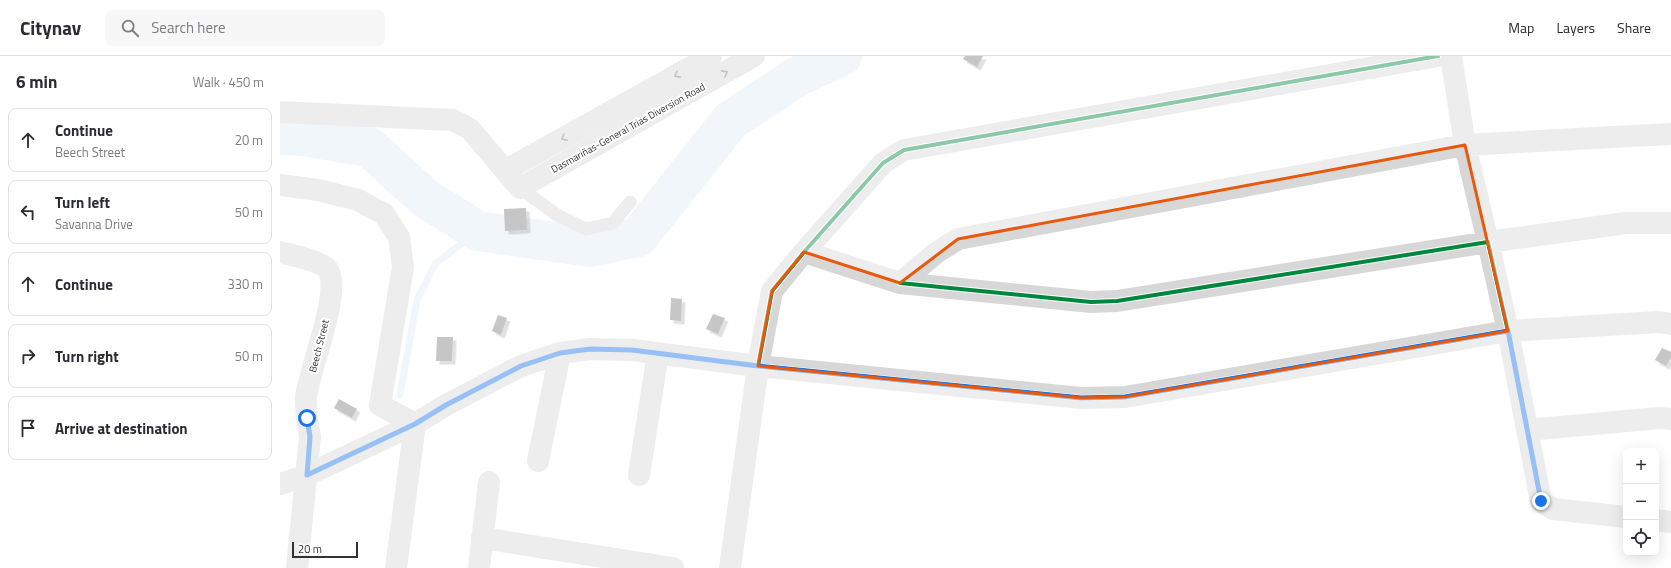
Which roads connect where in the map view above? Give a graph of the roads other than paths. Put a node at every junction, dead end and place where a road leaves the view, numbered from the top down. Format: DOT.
graph roads {
  1 [pos="711,56"];
  2 [pos="754,56"];
  3 [pos="1438,56"];
  4 [pos="1451,56"];
  5 [pos="280,112"];
  6 [pos="1671,134"];
  7 [pos="1465,145"];
  8 [pos="506,170"];
  9 [pos="280,185"];
  10 [pos="520,188"];
  11 [pos="630,202"];
  12 [pos="1671,223"];
  13 [pos="1488,242"];
  14 [pos="280,252"];
  15 [pos="804,252"];
  16 [pos="900,283"];
  17 [pos="1671,324"];
  18 [pos="1508,331"];
  19 [pos="560,353"];
  20 [pos="658,354"];
  21 [pos="758,366"];
  22 [pos="1671,419"];
  23 [pos="415,424"];
  24 [pos="1527,430"];
  25 [pos="538,461"];
  26 [pos="307,475"];
  27 [pos="639,475"];
  28 [pos="489,482"];
  29 [pos="280,484"];
  30 [pos="1623,517"];
  31 [pos="1659,520"];
  32 [pos="1671,522"];
  33 [pos="482,538"];
  34 [pos="297,568"];
  35 [pos="396,568"];
  36 [pos="479,568"];
  37 [pos="673,568"];
  38 [pos="730,568"];
  1 -- 8 [label="street, one-way"];
  10 -- 2 [label="street, Dasmariñas-General Trias Diversion Road, one-way"];
  3 -- 15 [label="street"];
  4 -- 7 [label="street"];
  5 -- 8 [label="street"];
  6 -- 7 [label="street"];
  7 -- 13 [label="street"];
  7 -- 16 [label="street"];
  8 -- 10 [label="street"];
  9 -- 23 [label="street"];
  10 -- 11 [label="lane"];
  12 -- 13 [label="street"];
  13 -- 16 [label="street"];
  13 -- 18 [label="street"];
  14 -- 26 [label="street, Beech Street"];
  15 -- 16 [label="street"];
  15 -- 21 [label="street"];
  17 -- 18 [label="street"];
  18 -- 21 [label="street"];
  18 -- 24 [label="street"];
  19 -- 20 [label="street"];
  19 -- 23 [label="street"];
  19 -- 25 [label="street"];
  20 -- 21 [label="street"];
  20 -- 27 [label="street"];
  21 -- 38 [label="street"];
  22 -- 24 [label="street"];
  23 -- 26 [label="street"];
  23 -- 35 [label="street"];
  24 -- 30 [label="street"];
  26 -- 29 [label="street"];
  26 -- 34 [label="street, Beech Street"];
  28 -- 33 [label="street"];
  31 -- 32 [label="street"];
  33 -- 36 [label="street"];
  33 -- 37 [label="street"];
}
